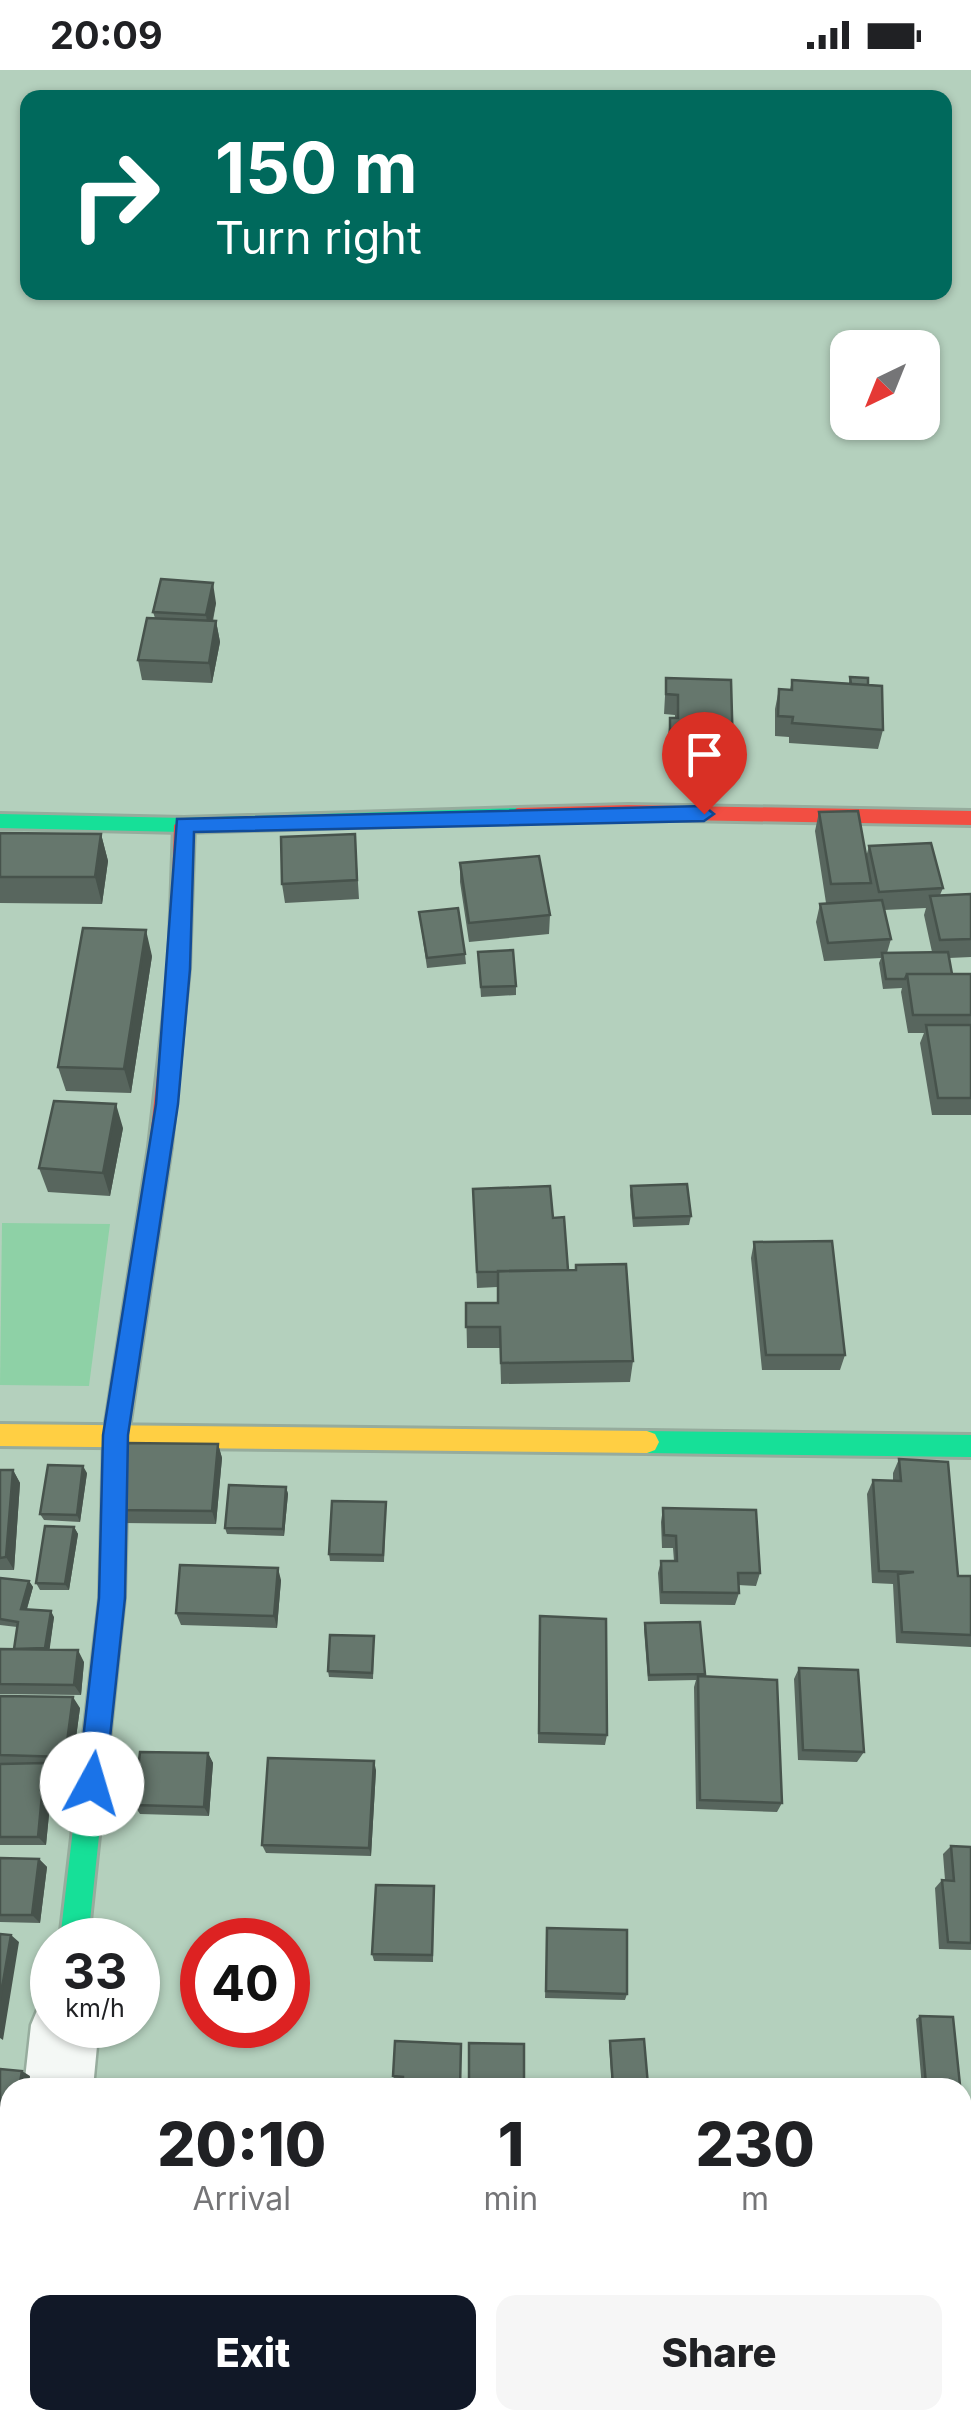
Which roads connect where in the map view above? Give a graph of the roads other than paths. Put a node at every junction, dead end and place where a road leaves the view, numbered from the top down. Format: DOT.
graph roads {
  1 [pos="971,818"];
  2 [pos="0,822"];
  3 [pos="184,825"];
  4 [pos="0,1435"];
  5 [pos="116,1435"];
  6 [pos="971,1446"];
  7 [pos="76,1918"];
  8 [pos="62,2048"];
  9 [pos="59,2078"];
  1 -- 3 [label="street"];
  2 -- 3 [label="street"];
  3 -- 5 [label="street"];
  4 -- 5 [label="street"];
  5 -- 6 [label="street"];
  5 -- 7 [label="street"];
  8 -- 9 [label="street"];
}
